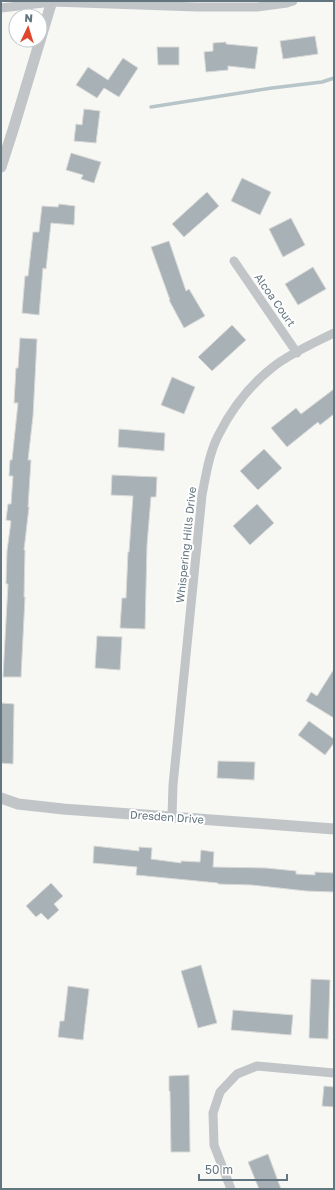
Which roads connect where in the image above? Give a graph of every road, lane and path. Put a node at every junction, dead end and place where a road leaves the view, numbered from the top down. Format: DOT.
graph roads {
  1 [pos="52,1"];
  2 [pos="293,1"];
  3 [pos="1,8"];
  4 [pos="1,167"];
  5 [pos="234,261"];
  6 [pos="334,333"];
  7 [pos="296,352"];
  8 [pos="1,798"];
  9 [pos="172,818"];
  10 [pos="334,829"];
  11 [pos="334,1073"];
  12 [pos="231,1189"];
  1 -- 2 [label="street"];
  1 -- 3 [label="street"];
  1 -- 4 [label="street"];
  5 -- 7 [label="street, Alcoa Court"];
  6 -- 7 [label="street, Whispering Hills Drive"];
  7 -- 9 [label="street, Whispering Hills Drive"];
  8 -- 9 [label="street, Dresden Drive"];
  9 -- 10 [label="street, Dresden Drive"];
  11 -- 12 [label="street"];
}
